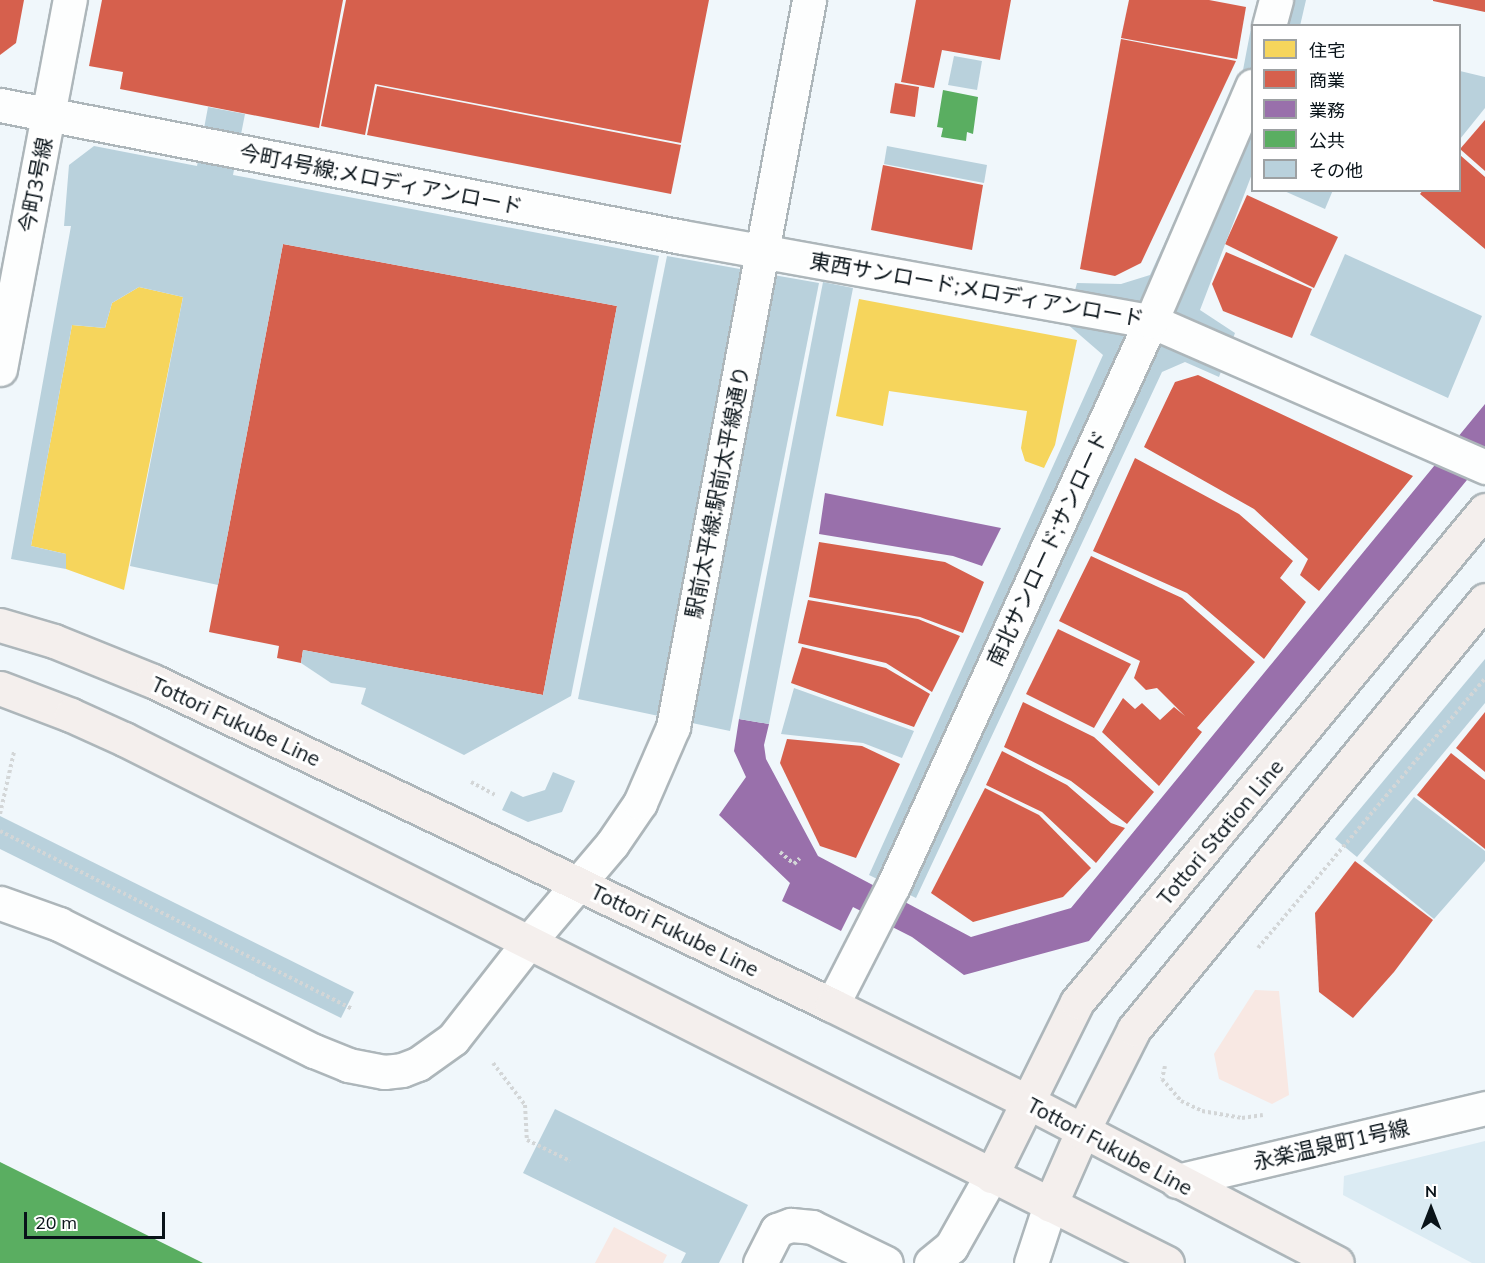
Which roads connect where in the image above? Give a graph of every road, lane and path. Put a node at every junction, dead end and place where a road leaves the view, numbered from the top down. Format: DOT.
graph roads {
  1 [pos="70,0"];
  2 [pos="809,0"];
  3 [pos="1276,0"];
  4 [pos="1270,24"];
  5 [pos="1251,88"];
  6 [pos="0,105"];
  7 [pos="49,114"];
  8 [pos="762,250"];
  9 [pos="1151,321"];
  10 [pos="0,369"];
  11 [pos="1485,467"];
  12 [pos="1485,510"];
  13 [pos="1485,600"];
  14 [pos="0,625"];
  15 [pos="1485,678"];
  16 [pos="0,688"];
  17 [pos="14,752"];
  18 [pos="471,782"];
  19 [pos="498,796"];
  20 [pos="0,814"];
  21 [pos="0,831"];
  22 [pos="780,852"];
  23 [pos="800,858"];
  24 [pos="577,883"];
  25 [pos="0,903"];
  26 [pos="528,943"];
  27 [pos="1257,949"];
  28 [pos="832,1005"];
  29 [pos="353,1009"];
  30 [pos="1166,1057"];
  31 [pos="493,1063"];
  32 [pos="1028,1102"];
  33 [pos="1485,1108"];
  34 [pos="1272,1113"];
  35 [pos="1082,1132"];
  36 [pos="570,1161"];
  37 [pos="991,1176"];
  38 [pos="1176,1181"];
  39 [pos="1050,1205"];
  40 [pos="760,1263"];
  41 [pos="886,1263"];
  42 [pos="931,1263"];
  43 [pos="1031,1263"];
  44 [pos="1167,1263"];
  45 [pos="1337,1263"];
  1 -- 7 [label="street, 今町3号線"];
  2 -- 8 [label="street, 駅前太平線;駅前太平線通り"];
  3 -- 4 [label="street"];
  5 -- 9 [label="street, 南北サンロード;サンロード"];
  6 -- 7 [label="street, 今町4号線;メロディアンロード"];
  7 -- 8 [label="street, 今町4号線;メロディアンロード"];
  7 -- 10 [label="street, 今町3号線"];
  8 -- 9 [label="street, 東西サンロード;メロディアンロード"];
  8 -- 24 [label="street, 駅前太平線;駅前太平線通り"];
  9 -- 11 [label="street, 東西サンロード;メロディアンロード"];
  9 -- 28 [label="street, 南北サンロード;サンロード"];
  12 -- 32 [label="main road, Tottori Station Line"];
  13 -- 35 [label="main road"];
  14 -- 24 [label="main road, Tottori Fukube Line"];
  15 -- 27 [label="path"];
  16 -- 26 [label="main road"];
  17 -- 20 [label="path"];
  18 -- 19 [label="path"];
  21 -- 29 [label="path"];
  22 -- 23 [label="path"];
  24 -- 26 [label="street, 駅前太平線;駅前太平線通り"];
  24 -- 28 [label="main road, Tottori Fukube Line"];
  25 -- 26 [label="street, 駅前太平線;駅前太平線通り"];
  26 -- 37 [label="main road"];
  28 -- 32 [label="main road, Tottori Fukube Line"];
  30 -- 34 [label="path"];
  31 -- 36 [label="path"];
  32 -- 35 [label="main road, Tottori Fukube Line"];
  32 -- 37 [label="main road, Tottori Station Line"];
  33 -- 38 [label="street, 永楽温泉町1号線"];
  35 -- 38 [label="main road, Tottori Fukube Line"];
  35 -- 39 [label="main road"];
  37 -- 39 [label="main road"];
  37 -- 42 [label="street"];
  38 -- 45 [label="main road, Tottori Fukube Line"];
  39 -- 43 [label="street"];
  39 -- 44 [label="main road"];
  40 -- 41 [label="street"];
}
